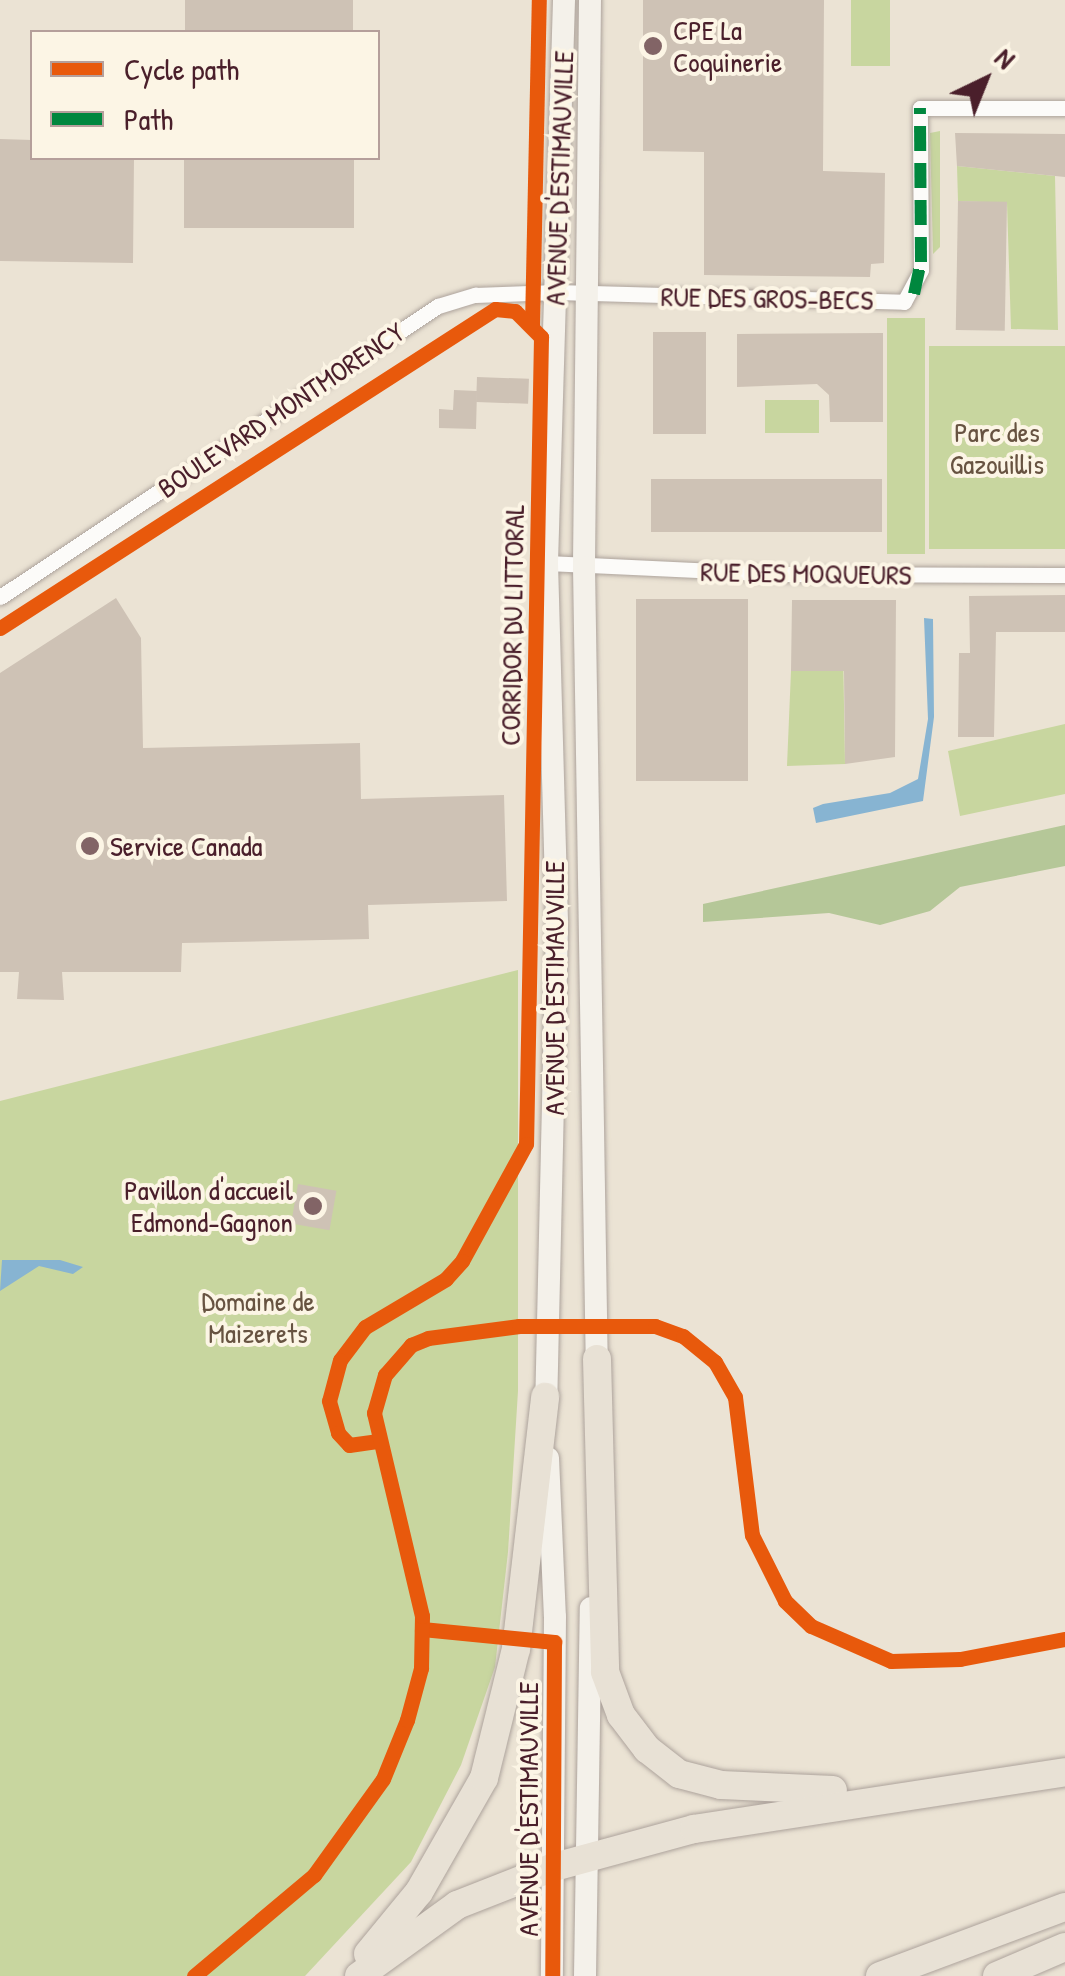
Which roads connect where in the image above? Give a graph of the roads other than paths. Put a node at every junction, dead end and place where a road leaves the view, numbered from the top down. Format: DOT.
graph roads {
  1 [pos="564,0"];
  2 [pos="590,0"];
  3 [pos="1065,108"];
  4 [pos="556,292"];
  5 [pos="585,293"];
  6 [pos="547,563"];
  7 [pos="584,567"];
  8 [pos="1065,575"];
  9 [pos="0,597"];
  10 [pos="597,1359"];
  11 [pos="545,1397"];
  12 [pos="1065,1772"];
  13 [pos="905,1792"];
  14 [pos="587,1858"];
  15 [pos="554,1867"];
  16 [pos="1065,1907"];
  17 [pos="1065,1948"];
  18 [pos="348,1976"];
  19 [pos="360,1976"];
  20 [pos="552,1976"];
  21 [pos="585,1976"];
  22 [pos="880,1976"];
  23 [pos="997,1976"];
  1 -- 4 [label="main road, AVENUE D'ESTIMAUVILLE"];
  2 -- 5 [label="main road, AVENUE D'ESTIMAUVILLE"];
  3 -- 5 [label="street, RUE DES GROS-BECS"];
  4 -- 5 [label="street, BOULEVARD MONTMORENCY"];
  4 -- 6 [label="main road, AVENUE D'ESTIMAUVILLE"];
  4 -- 9 [label="street, BOULEVARD MONTMORENCY"];
  5 -- 7 [label="main road, AVENUE D'ESTIMAUVILLE"];
  6 -- 7 [label="street, RUE DES MOQUEURS"];
  6 -- 11 [label="main road, AVENUE D'ESTIMAUVILLE"];
  7 -- 8 [label="street, RUE DES MOQUEURS"];
  7 -- 10 [label="main road, AVENUE D'ESTIMAUVILLE"];
  10 -- 13 [label="highway"];
  10 -- 14 [label="main road, AVENUE D'ESTIMAUVILLE"];
  11 -- 15 [label="main road, AVENUE D'ESTIMAUVILLE"];
  11 -- 18 [label="highway"];
  12 -- 13 [label="highway"];
  13 -- 14 [label="highway"];
  14 -- 15 [label="highway"];
  14 -- 21 [label="main road, AVENUE D'ESTIMAUVILLE"];
  15 -- 19 [label="highway"];
  15 -- 20 [label="main road, AVENUE D'ESTIMAUVILLE"];
  16 -- 22 [label="highway"];
  17 -- 23 [label="highway"];
}
